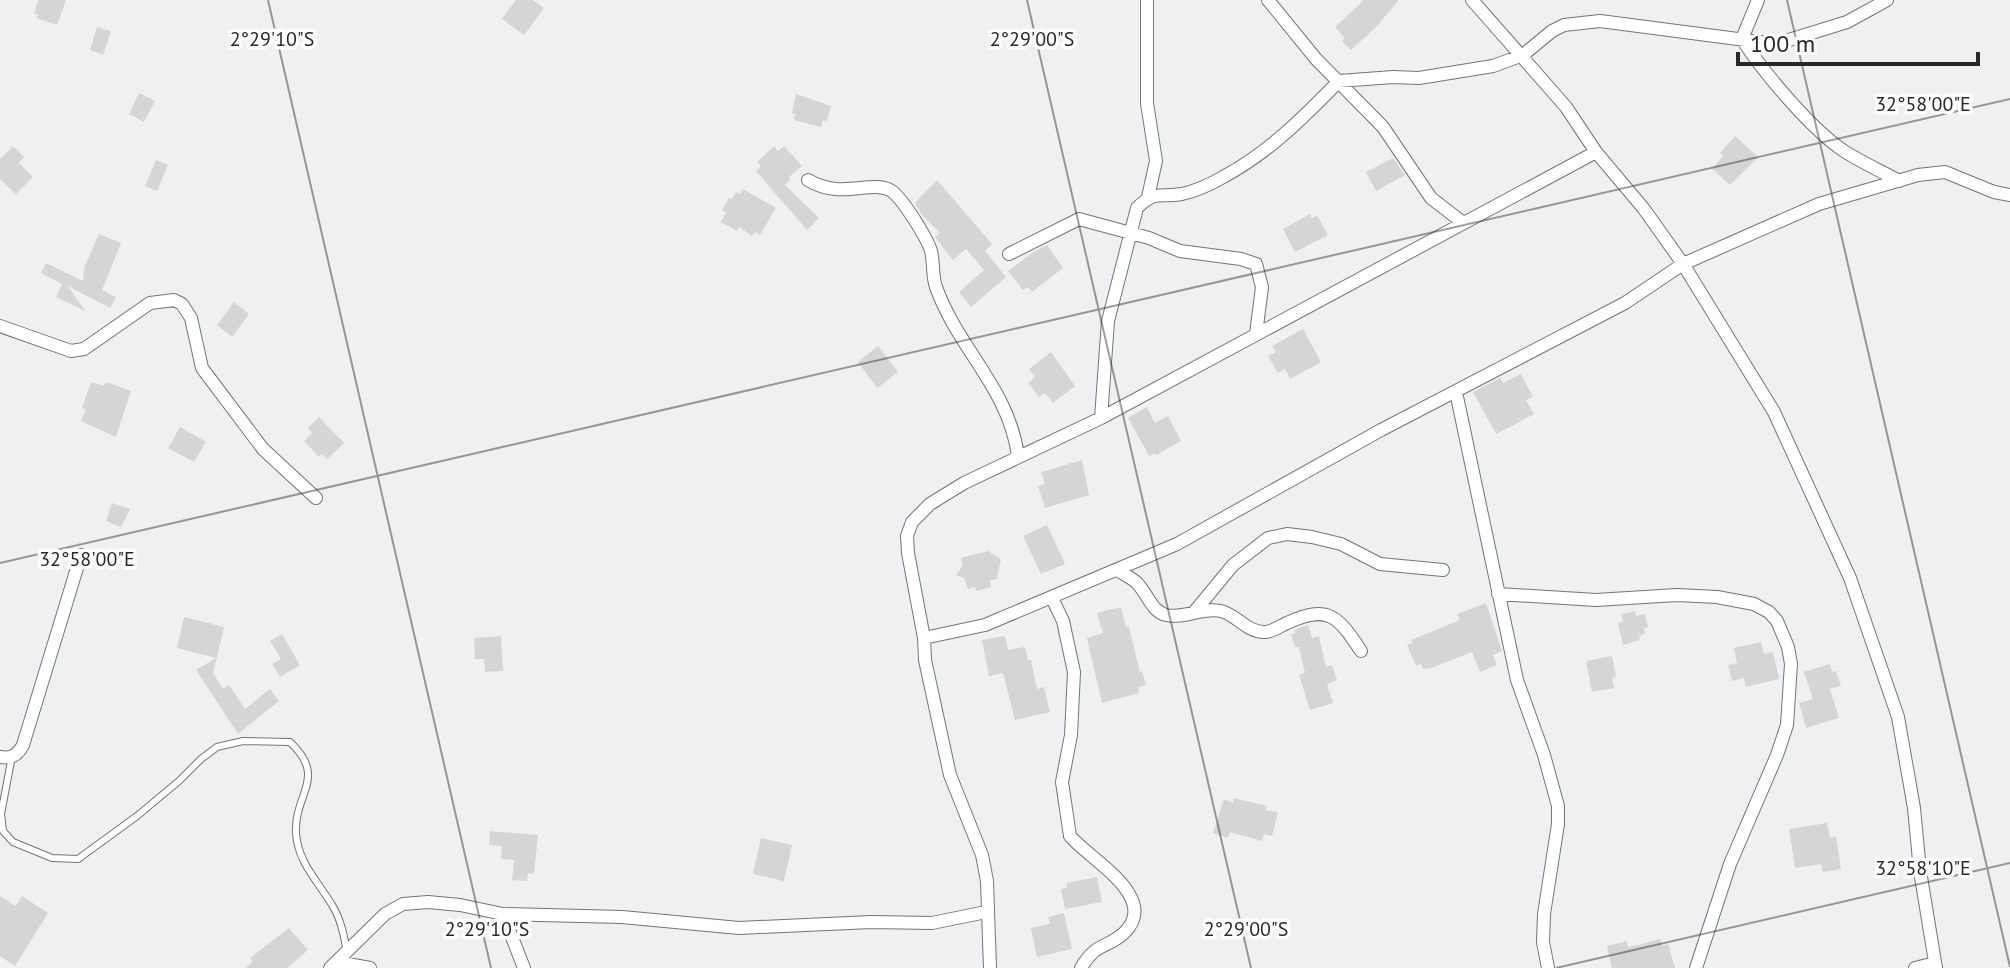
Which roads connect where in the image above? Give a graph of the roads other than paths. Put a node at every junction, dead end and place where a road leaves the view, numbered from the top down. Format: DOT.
graph roads {
  1 [pos="1147,0"];
  2 [pos="1268,0"];
  3 [pos="1472,0"];
  4 [pos="1758,0"];
  5 [pos="1887,0"];
  6 [pos="1742,39"];
  7 [pos="1523,55"];
  8 [pos="1339,81"];
  9 [pos="1596,152"];
  10 [pos="808,180"];
  11 [pos="1899,181"];
  12 [pos="2010,195"];
  13 [pos="1148,197"];
  14 [pos="1462,222"];
  15 [pos="1130,232"];
  16 [pos="1009,254"];
  17 [pos="1683,264"];
  18 [pos="0,326"];
  19 [pos="1256,334"];
  20 [pos="1456,392"];
  21 [pos="1101,418"];
  22 [pos="1018,456"];
  23 [pos="316,498"];
  24 [pos="81,555"];
  25 [pos="1117,570"];
  26 [pos="1443,570"];
  27 [pos="1498,594"];
  28 [pos="1052,598"];
  29 [pos="1195,611"];
  30 [pos="924,638"];
  31 [pos="1361,651"];
  32 [pos="6,757"];
  33 [pos="986,912"];
  34 [pos="503,914"];
  35 [pos="338,961"];
  36 [pos="1936,965"];
  37 [pos="370,968"];
  38 [pos="524,968"];
  39 [pos="990,968"];
  40 [pos="1081,968"];
  41 [pos="1548,968"];
  42 [pos="1696,968"];
  43 [pos="1915,968"];
  1 -- 13 [label="street"];
  2 -- 8 [label="street"];
  3 -- 7 [label="street"];
  4 -- 6 [label="street"];
  5 -- 6 [label="street"];
  6 -- 7 [label="street"];
  6 -- 11 [label="street"];
  7 -- 8 [label="street"];
  7 -- 9 [label="street"];
  8 -- 13 [label="street"];
  8 -- 14 [label="street"];
  9 -- 14 [label="street"];
  9 -- 17 [label="street"];
  10 -- 22 [label="street"];
  11 -- 12 [label="street"];
  11 -- 17 [label="street"];
  13 -- 15 [label="street"];
  14 -- 19 [label="street"];
  15 -- 16 [label="street"];
  15 -- 19 [label="street"];
  15 -- 21 [label="street"];
  17 -- 20 [label="street"];
  17 -- 36 [label="street"];
  18 -- 23 [label="street"];
  19 -- 21 [label="street"];
  20 -- 25 [label="street"];
  20 -- 27 [label="street"];
  21 -- 22 [label="street"];
  22 -- 30 [label="street"];
  24 -- 32 [label="street"];
  25 -- 28 [label="street"];
  25 -- 29 [label="street"];
  26 -- 29 [label="street"];
  27 -- 41 [label="street"];
  27 -- 42 [label="street"];
  28 -- 30 [label="street"];
  28 -- 40 [label="street"];
  29 -- 31 [label="street"];
  30 -- 33 [label="street"];
  32 -- 35 [label="lane"];
  33 -- 34 [label="street"];
  33 -- 39 [label="street"];
  34 -- 35 [label="street"];
  34 -- 38 [label="street"];
  35 -- 37 [label="street"];
  36 -- 43 [label="street"];
}
